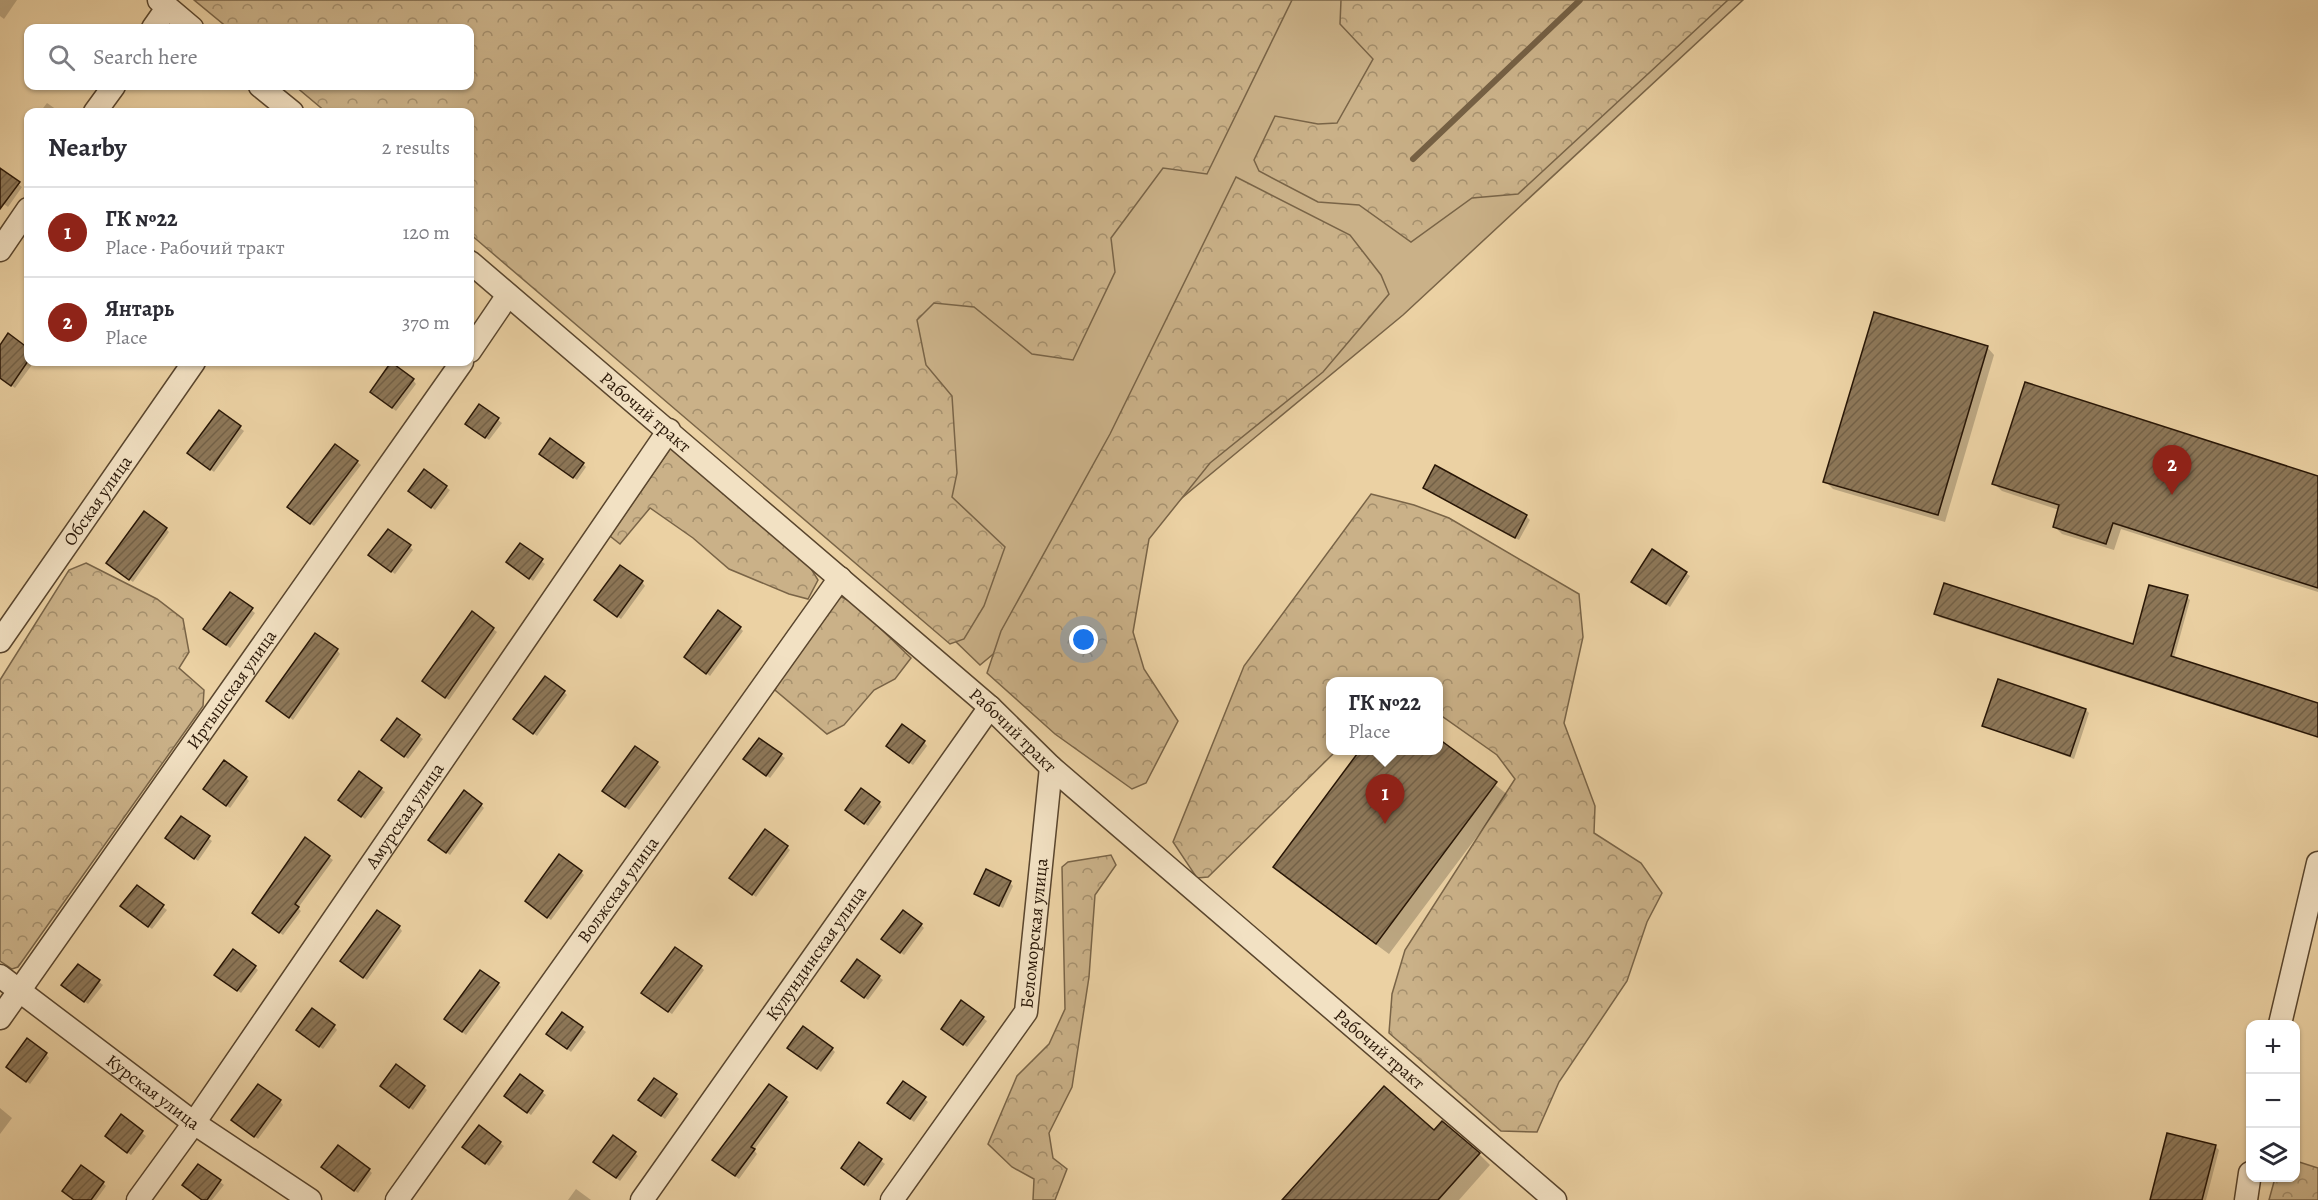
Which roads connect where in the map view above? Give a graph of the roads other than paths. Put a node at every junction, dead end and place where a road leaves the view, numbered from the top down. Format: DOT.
graph roads {
  1 [pos="163,4"];
  2 [pos="155,24"];
  3 [pos="187,24"];
  4 [pos="111,90"];
  5 [pos="265,90"];
  6 [pos="98,108"];
  7 [pos="287,108"];
  8 [pos="24,215"];
  9 [pos="0,250"];
  10 [pos="474,266"];
  11 [pos="508,296"];
  12 [pos="474,345"];
  13 [pos="191,366"];
  14 [pos="459,366"];
  15 [pos="669,430"];
  16 [pos="840,578"];
  17 [pos="0,641"];
  18 [pos="990,707"];
  19 [pos="1050,767"];
  20 [pos="2318,863"];
  21 [pos="0,976"];
  22 [pos="21,991"];
  23 [pos="0,1018"];
  24 [pos="2281,1020"];
  25 [pos="194,1123"];
  26 [pos="2249,1182"];
  27 [pos="138,1200"];
  28 [pos="310,1200"];
  29 [pos="397,1200"];
  30 [pos="642,1200"];
  31 [pos="892,1200"];
  32 [pos="1556,1200"];
  33 [pos="2246,1200"];
  1 -- 2 [label="street"];
  1 -- 3 [label="street"];
  4 -- 6 [label="street"];
  5 -- 7 [label="street"];
  8 -- 9 [label="street"];
  10 -- 11 [label="street, Рабочий тракт"];
  11 -- 12 [label="street"];
  11 -- 15 [label="street, Рабочий тракт"];
  13 -- 17 [label="street, Обская улица"];
  14 -- 22 [label="street, Иртышская улица"];
  15 -- 16 [label="street, Рабочий тракт"];
  15 -- 25 [label="street, Амурская улица"];
  16 -- 18 [label="street, Рабочий тракт"];
  16 -- 29 [label="street, Волжская улица"];
  18 -- 19 [label="street, Рабочий тракт"];
  18 -- 30 [label="street, Кулундинская улица"];
  19 -- 31 [label="street, Беломорская улица"];
  19 -- 32 [label="street, Рабочий тракт"];
  20 -- 24 [label="street"];
  21 -- 22 [label="street, Курская улица"];
  22 -- 23 [label="street, Иртышская улица"];
  22 -- 25 [label="street, Курская улица"];
  25 -- 27 [label="street, Амурская улица"];
  25 -- 28 [label="street, Курская улица"];
  26 -- 33 [label="street"];
}
